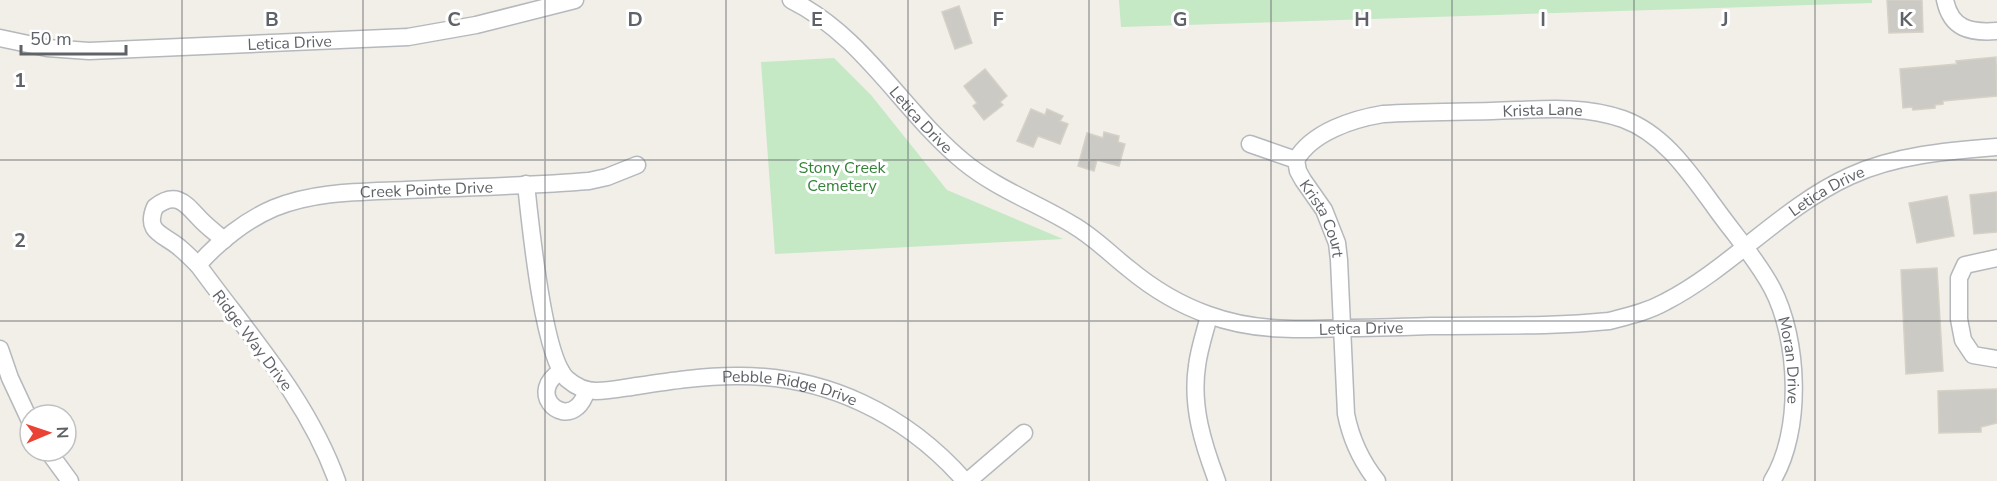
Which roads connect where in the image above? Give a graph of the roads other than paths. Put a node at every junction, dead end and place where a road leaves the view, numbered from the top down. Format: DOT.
graph roads {
  1 [pos="575,0"];
  2 [pos="791,0"];
  3 [pos="1945,0"];
  4 [pos="1997,31"];
  5 [pos="0,38"];
  6 [pos="1251,144"];
  7 [pos="1997,147"];
  8 [pos="1296,160"];
  9 [pos="637,165"];
  10 [pos="526,184"];
  11 [pos="224,240"];
  12 [pos="1744,247"];
  13 [pos="1997,258"];
  14 [pos="198,265"];
  15 [pos="1209,316"];
  16 [pos="1342,328"];
  17 [pos="0,349"];
  18 [pos="1997,358"];
  19 [pos="561,371"];
  20 [pos="587,390"];
  21 [pos="22,403"];
  22 [pos="1024,433"];
  23 [pos="57,463"];
  24 [pos="70,481"];
  25 [pos="337,481"];
  26 [pos="966,481"];
  27 [pos="1217,481"];
  28 [pos="1377,481"];
  29 [pos="1772,481"];
  1 -- 5 [label="street, Letica Drive"];
  2 -- 15 [label="street, Letica Drive"];
  3 -- 4 [label="street"];
  6 -- 8 [label="street, Krista Court"];
  7 -- 12 [label="street, Letica Drive"];
  8 -- 12 [label="street, Krista Lane"];
  8 -- 16 [label="street, Krista Court"];
  9 -- 10 [label="street, Creek Pointe Drive"];
  10 -- 11 [label="street, Creek Pointe Drive"];
  10 -- 19 [label="street"];
  11 -- 14 [label="street"];
  11 -- 14 [label="street, Ridge Way Drive"];
  12 -- 16 [label="street, Letica Drive"];
  12 -- 29 [label="street, Moran Drive"];
  13 -- 18 [label="street"];
  14 -- 25 [label="street, Ridge Way Drive"];
  15 -- 16 [label="street, Letica Drive"];
  15 -- 27 [label="street"];
  16 -- 28 [label="street"];
  17 -- 21 [label="street"];
  19 -- 20 [label="street"];
  19 -- 20 [label="street"];
  20 -- 26 [label="street, Pebble Ridge Drive"];
  22 -- 26 [label="street"];
  23 -- 24 [label="street"];
}
